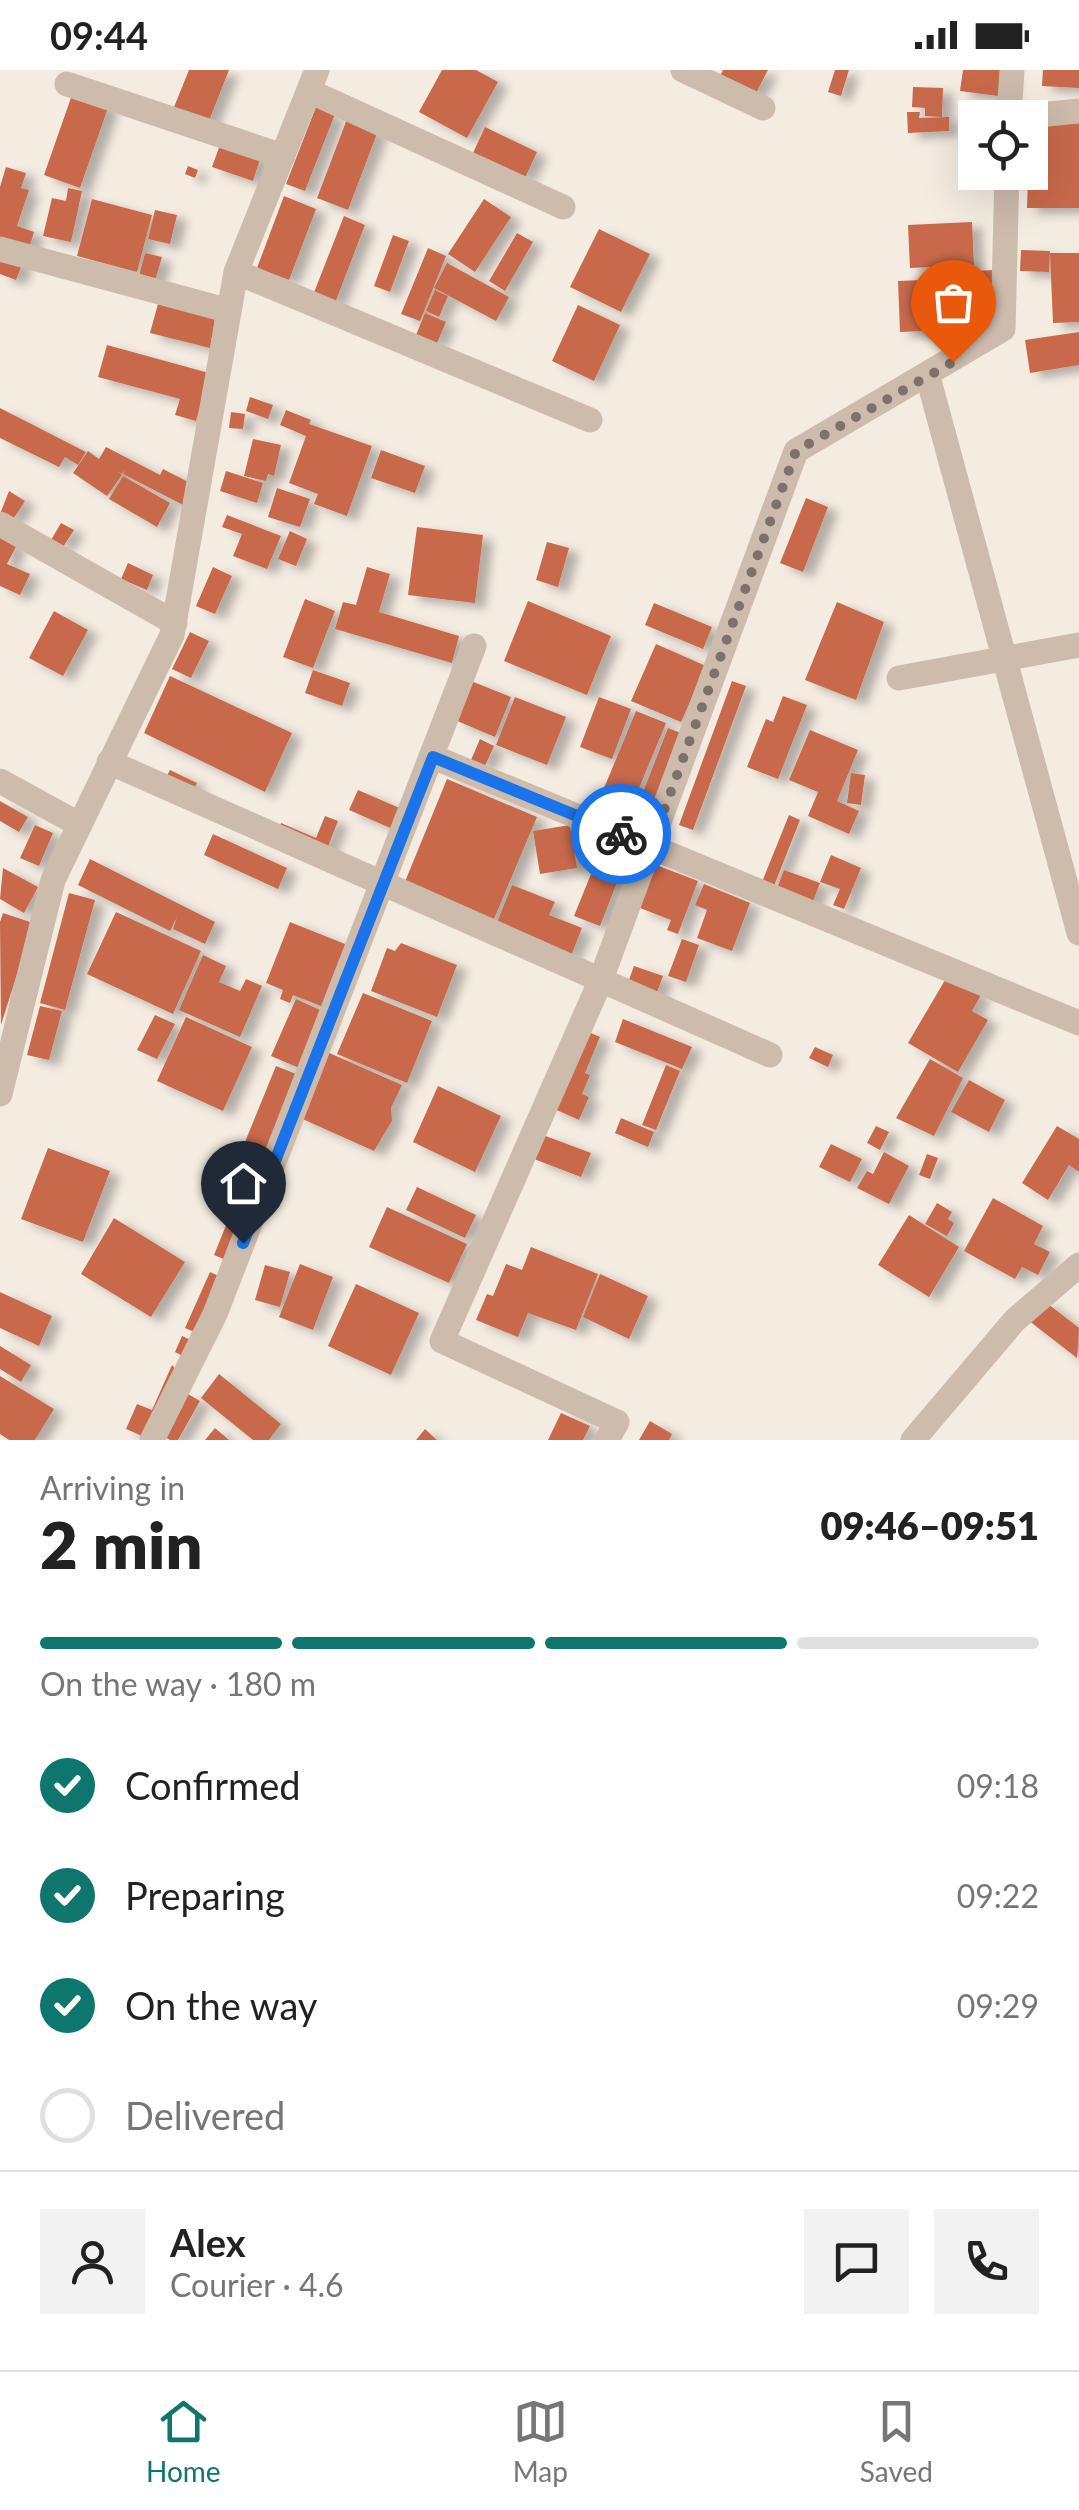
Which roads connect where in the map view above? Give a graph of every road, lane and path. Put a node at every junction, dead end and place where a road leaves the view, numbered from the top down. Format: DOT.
graph roads {
  1 [pos="683,70"];
  2 [pos="1012,70"];
  3 [pos="313,80"];
  4 [pos="67,84"];
  5 [pos="1010,100"];
  6 [pos="763,108"];
  7 [pos="1079,111"];
  8 [pos="1048,114"];
  9 [pos="282,156"];
  10 [pos="1007,190"];
  11 [pos="563,208"];
  12 [pos="0,248"];
  13 [pos="236,272"];
  14 [pos="226,310"];
  15 [pos="928,378"];
  16 [pos="590,420"];
  17 [pos="0,524"];
  18 [pos="174,623"];
  19 [pos="1079,645"];
  20 [pos="474,646"];
  21 [pos="1005,660"];
  22 [pos="900,678"];
  23 [pos="433,757"];
  24 [pos="108,762"];
  25 [pos="0,781"];
  26 [pos="80,825"];
  27 [pos="651,846"];
  28 [pos="384,885"];
  29 [pos="1079,932"];
  30 [pos="600,982"];
  31 [pos="1079,1023"];
  32 [pos="770,1055"];
  33 [pos="0,1094"];
  34 [pos="1079,1265"];
  35 [pos="152,1440"];
  36 [pos="606,1440"];
  37 [pos="913,1440"];
  1 -- 6 [label="street"];
  2 -- 5 [label="street"];
  3 -- 9 [label="street"];
  3 -- 11 [label="street"];
  4 -- 9 [label="street"];
  7 -- 8 [label="street"];
  9 -- 13 [label="street"];
  10 -- 15 [label="street"];
  12 -- 14 [label="street"];
  13 -- 14 [label="street"];
  13 -- 16 [label="street"];
  14 -- 18 [label="street"];
  15 -- 21 [label="street"];
  15 -- 27 [label="street"];
  17 -- 18 [label="street"];
  18 -- 24 [label="street"];
  19 -- 21 [label="street"];
  20 -- 23 [label="street"];
  21 -- 22 [label="street"];
  21 -- 29 [label="street"];
  23 -- 27 [label="street"];
  23 -- 28 [label="street"];
  24 -- 26 [label="street"];
  24 -- 28 [label="street"];
  25 -- 26 [label="street"];
  26 -- 33 [label="street"];
  27 -- 30 [label="street"];
  27 -- 31 [label="street"];
  28 -- 30 [label="street"];
  28 -- 35 [label="street"];
  30 -- 32 [label="street"];
  30 -- 36 [label="street"];
  34 -- 37 [label="street"];
}
